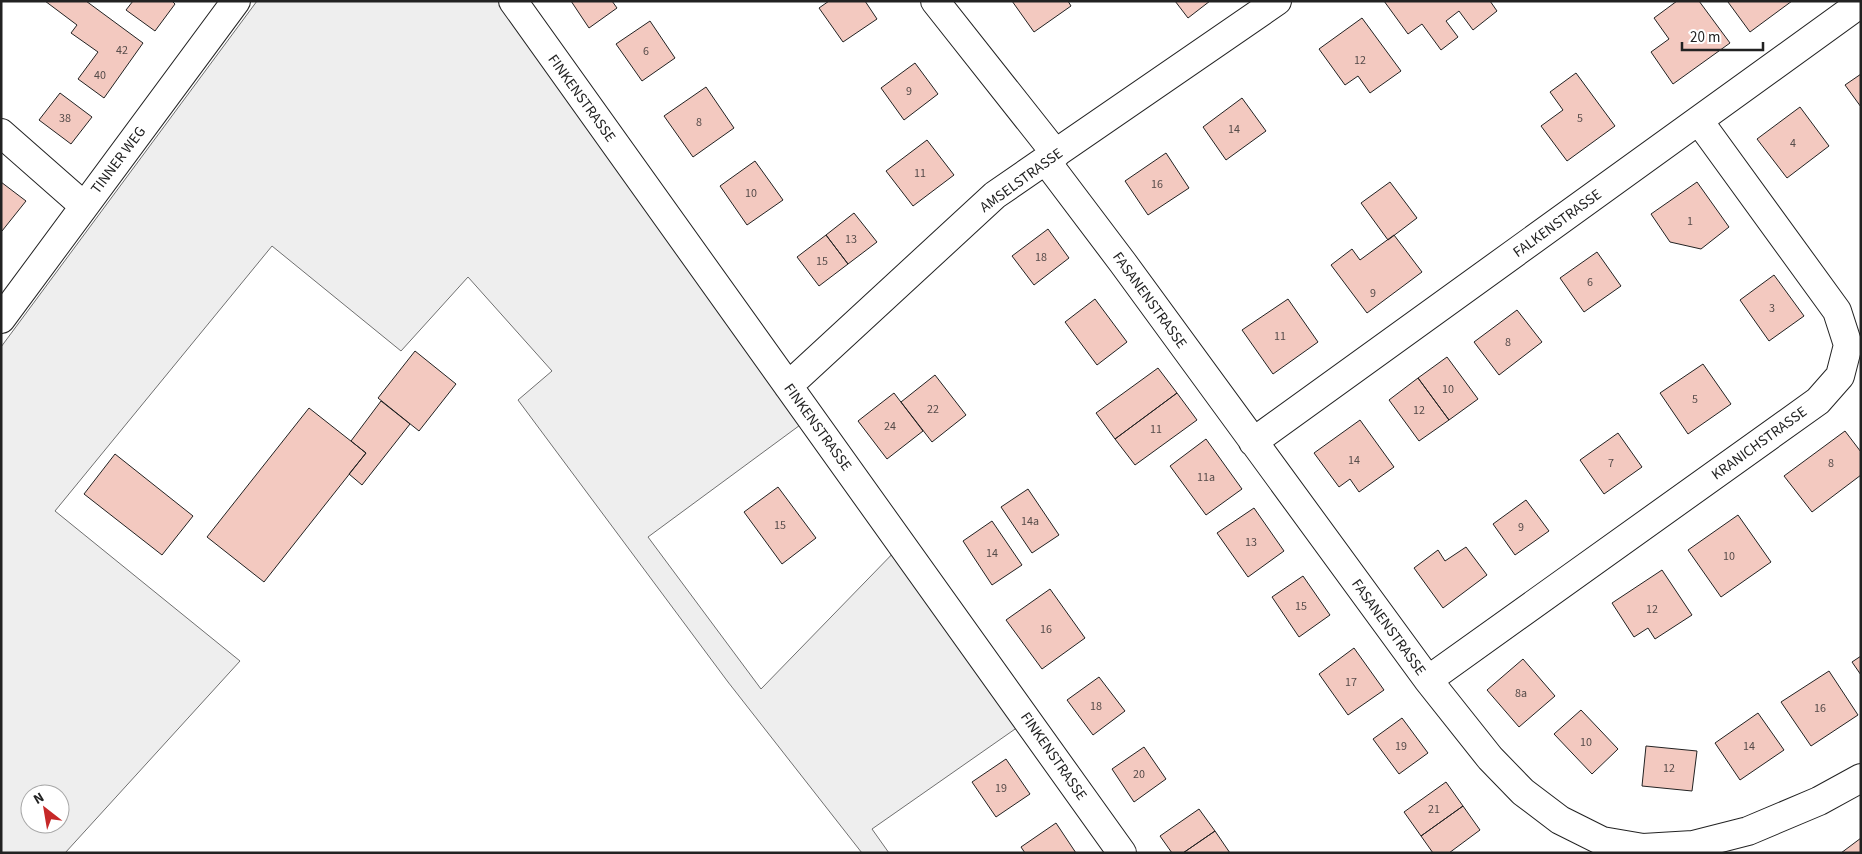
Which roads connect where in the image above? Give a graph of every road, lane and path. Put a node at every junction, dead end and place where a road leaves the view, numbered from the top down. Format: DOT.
graph roads {
  1 [pos="236,1"];
  2 [pos="513,1"];
  3 [pos="935,1"];
  4 [pos="1277,1"];
  5 [pos="1861,3"];
  6 [pos="1699,121"];
  7 [pos="1,133"];
  8 [pos="1051,157"];
  9 [pos="84,206"];
  10 [pos="1,318"];
  11 [pos="788,386"];
  12 [pos="1253,442"];
  13 [pos="1428,680"];
  14 [pos="1861,778"];
  15 [pos="1598,847"];
  16 [pos="1122,853"];
  1 -- 9 [label="street, TINNER WEG"];
  2 -- 11 [label="street, FINKENSTRASSE"];
  3 -- 8 [label="street, FASANENSTRASSE"];
  4 -- 8 [label="street, AMSELSTRASSE"];
  5 -- 6 [label="street, FALKENSTRASSE"];
  6 -- 12 [label="street, FALKENSTRASSE"];
  6 -- 13 [label="street, KRANICHSTRASSE"];
  7 -- 9 [label="street"];
  8 -- 11 [label="street, AMSELSTRASSE"];
  8 -- 12 [label="street, FASANENSTRASSE"];
  9 -- 10 [label="street, TINNER WEG"];
  11 -- 16 [label="street, FINKENSTRASSE"];
  12 -- 13 [label="street, FASANENSTRASSE"];
  13 -- 15 [label="street, FASANENSTRASSE"];
  14 -- 15 [label="street, FASANENSTRASSE"];
}
